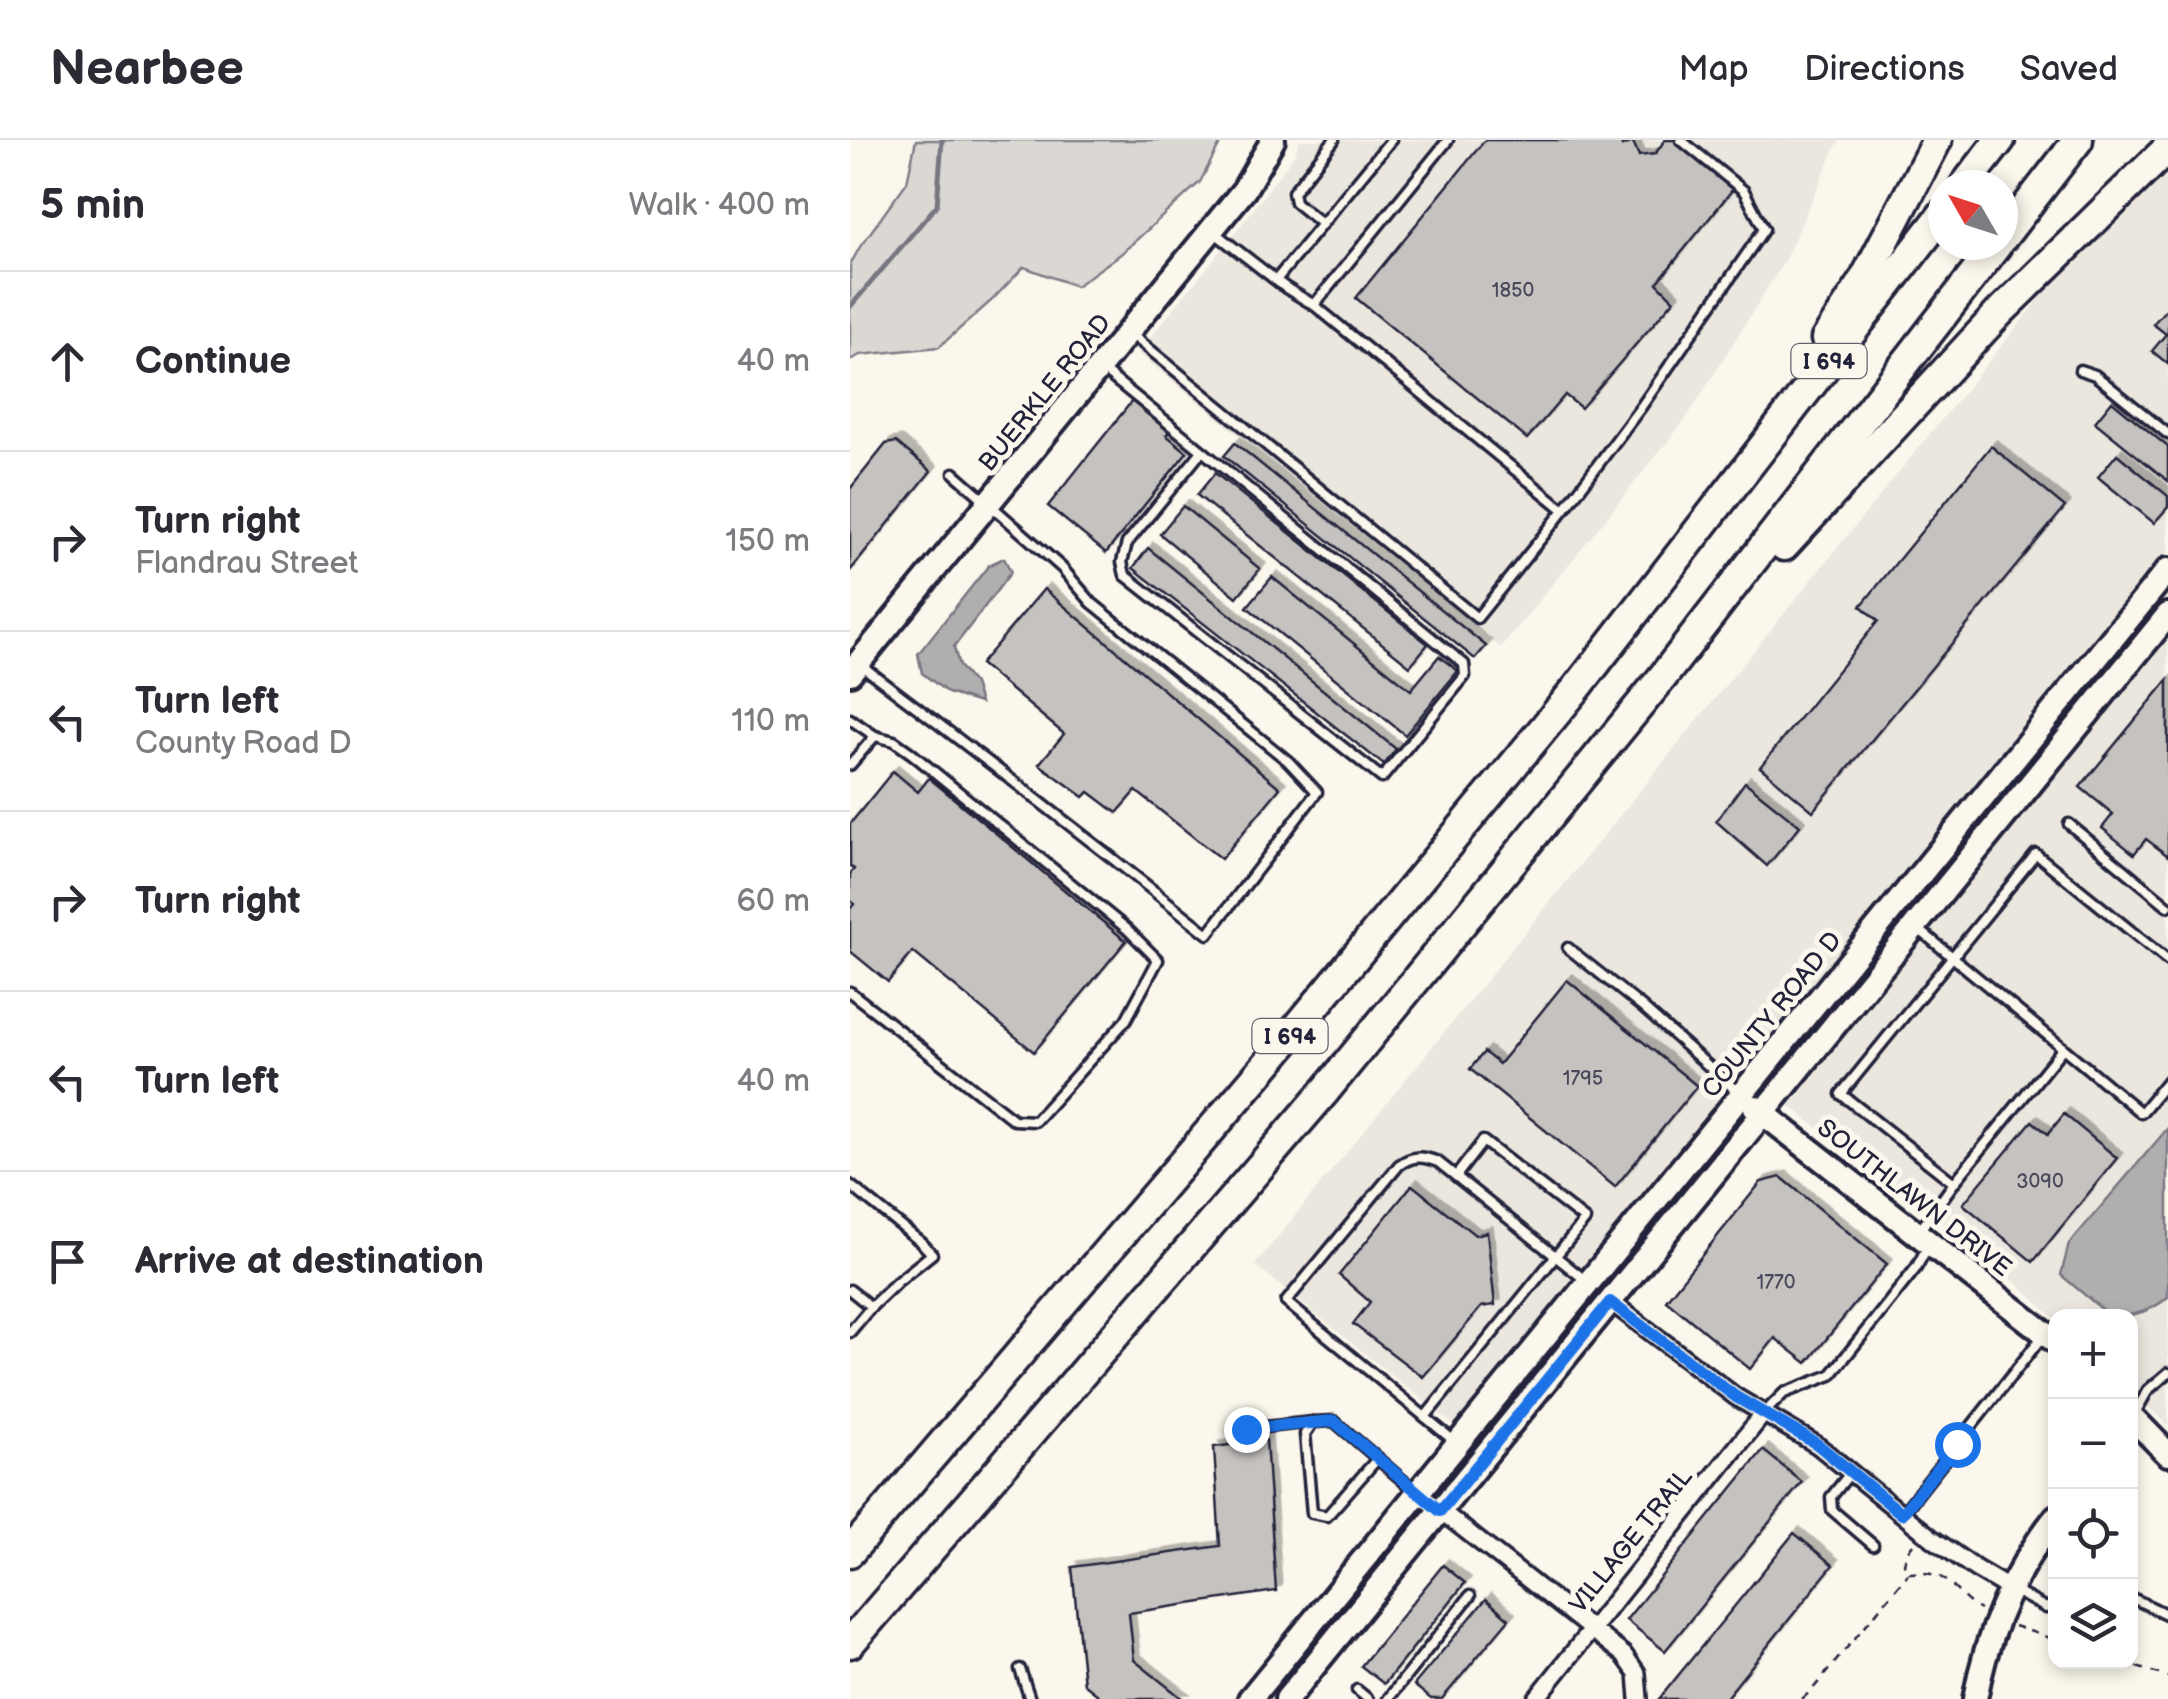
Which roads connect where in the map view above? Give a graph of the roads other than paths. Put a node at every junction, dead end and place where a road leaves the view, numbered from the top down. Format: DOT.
graph roads {
  1 [pos="1273,140"];
  2 [pos="1334,140"];
  3 [pos="1391,140"];
  4 [pos="1448,140"];
  5 [pos="1681,140"];
  6 [pos="1937,140"];
  7 [pos="2000,140"];
  8 [pos="2078,140"];
  9 [pos="2168,148"];
  10 [pos="1977,170"];
  11 [pos="2018,218"];
  12 [pos="1322,224"];
  13 [pos="1211,230"];
  14 [pos="1928,233"];
  15 [pos="1984,260"];
  16 [pos="1276,280"];
  17 [pos="1314,306"];
  18 [pos="1129,332"];
  19 [pos="1100,367"];
  20 [pos="2080,370"];
  21 [pos="2168,434"];
  22 [pos="1202,452"];
  23 [pos="954,472"];
  24 [pos="990,503"];
  25 [pos="1716,508"];
  26 [pos="1564,510"];
  27 [pos="2164,582"];
  28 [pos="2168,615"];
  29 [pos="854,668"];
  30 [pos="1661,679"];
  31 [pos="850,719"];
  32 [pos="874,736"];
  33 [pos="850,765"];
  34 [pos="2069,824"];
  35 [pos="2168,906"];
  36 [pos="1916,928"];
  37 [pos="1568,948"];
  38 [pos="1952,957"];
  39 [pos="2168,961"];
  40 [pos="850,992"];
  41 [pos="2063,1048"];
  42 [pos="2168,1080"];
  43 [pos="1741,1095"];
  44 [pos="1764,1114"];
  45 [pos="1456,1176"];
  46 [pos="1954,1183"];
  47 [pos="850,1185"];
  48 [pos="1923,1239"];
  49 [pos="1556,1257"];
  50 [pos="1588,1283"];
  51 [pos="850,1290"];
  52 [pos="1610,1302"];
  53 [pos="871,1307"];
  54 [pos="850,1332"];
  55 [pos="2048,1336"];
  56 [pos="2048,1340"];
  57 [pos="2168,1373"];
  58 [pos="2138,1406"];
  59 [pos="1764,1413"];
  60 [pos="1424,1417"];
  61 [pos="1313,1422"];
  62 [pos="2138,1424"];
  63 [pos="1246,1429"];
  64 [pos="1457,1444"];
  65 [pos="2168,1454"];
  66 [pos="1378,1458"];
  67 [pos="1851,1472"];
  68 [pos="1418,1492"];
  69 [pos="1440,1511"];
  70 [pos="1902,1514"];
  71 [pos="2048,1527"];
  72 [pos="1872,1544"];
  73 [pos="850,1552"];
  74 [pos="2010,1589"];
  75 [pos="1470,1596"];
  76 [pos="2138,1601"];
  77 [pos="2048,1607"];
  78 [pos="2168,1615"];
  79 [pos="1590,1631"];
  80 [pos="850,1644"];
  81 [pos="1020,1668"];
  82 [pos="1357,1690"];
  83 [pos="1030,1699"];
  84 [pos="1250,1699"];
  85 [pos="1288,1699"];
  86 [pos="1368,1699"];
  87 [pos="1388,1699"];
  88 [pos="1536,1699"];
  89 [pos="1639,1699"];
  90 [pos="1976,1699"];
  1 -- 13 [label="street, BUERKLE ROAD"];
  2 -- 12 [label="lane"];
  3 -- 12 [label="lane"];
  4 -- 17 [label="lane"];
  5 -- 26 [label="lane"];
  6 -- 25 [label="highway"];
  7 -- 10 [label="highway"];
  8 -- 11 [label="highway"];
  9 -- 30 [label="highway"];
  12 -- 16 [label="lane"];
  13 -- 16 [label="lane"];
  13 -- 18 [label="street, BUERKLE ROAD"];
  14 -- 25 [label="highway, I 694"];
  15 -- 30 [label="highway, I 694"];
  16 -- 17 [label="lane"];
  17 -- 26 [label="lane"];
  18 -- 19 [label="street, BUERKLE ROAD"];
  18 -- 26 [label="lane"];
  19 -- 22 [label="lane"];
  19 -- 24 [label="street, BUERKLE ROAD"];
  20 -- 21 [label="lane"];
  22 -- 22 [label="lane"];
  23 -- 24 [label="lane"];
  24 -- 29 [label="street, BUERKLE ROAD"];
  24 -- 29 [label="lane"];
  25 -- 73 [label="highway, I 694"];
  27 -- 43 [label="street, COUNTY ROAD D"];
  28 -- 36 [label="street"];
  30 -- 80 [label="highway, I 694"];
  31 -- 32 [label="lane"];
  32 -- 33 [label="lane"];
  32 -- 40 [label="lane"];
  34 -- 35 [label="lane"];
  36 -- 38 [label="lane"];
  36 -- 44 [label="street"];
  37 -- 43 [label="lane"];
  38 -- 39 [label="lane"];
  38 -- 41 [label="lane"];
  38 -- 46 [label="lane"];
  41 -- 42 [label="lane"];
  41 -- 46 [label="lane"];
  43 -- 44 [label="street, SOUTHLAWN DRIVE"];
  43 -- 50 [label="street, COUNTY ROAD D"];
  44 -- 48 [label="street, SOUTHLAWN DRIVE"];
  44 -- 52 [label="street"];
  45 -- 49 [label="lane"];
  45 -- 49 [label="lane"];
  45 -- 60 [label="lane"];
  46 -- 48 [label="lane"];
  47 -- 53 [label="lane"];
  48 -- 55 [label="street, SOUTHLAWN DRIVE"];
  48 -- 59 [label="lane"];
  49 -- 50 [label="lane"];
  49 -- 60 [label="lane"];
  50 -- 64 [label="street, COUNTY ROAD D"];
  51 -- 53 [label="lane"];
  52 -- 59 [label="street"];
  52 -- 69 [label="street"];
  53 -- 54 [label="lane"];
  56 -- 70 [label="lane"];
  57 -- 58 [label="lane"];
  59 -- 67 [label="street"];
  59 -- 79 [label="street, VILLAGE TRAIL"];
  60 -- 64 [label="lane"];
  61 -- 63 [label="lane"];
  61 -- 66 [label="lane"];
  61 -- 66 [label="lane"];
  62 -- 65 [label="street"];
  64 -- 68 [label="street, COUNTY ROAD D"];
  66 -- 68 [label="lane"];
  67 -- 70 [label="street"];
  67 -- 72 [label="lane"];
  68 -- 69 [label="street"];
  68 -- 84 [label="street, COUNTY ROAD D"];
  69 -- 79 [label="street"];
  69 -- 85 [label="street"];
  70 -- 74 [label="street"];
  71 -- 74 [label="street"];
  74 -- 77 [label="lane"];
  74 -- 90 [label="street"];
  75 -- 87 [label="lane"];
  76 -- 78 [label="lane"];
  79 -- 88 [label="street, VILLAGE TRAIL"];
  79 -- 89 [label="street"];
  81 -- 83 [label="lane"];
  82 -- 86 [label="lane"];
}
